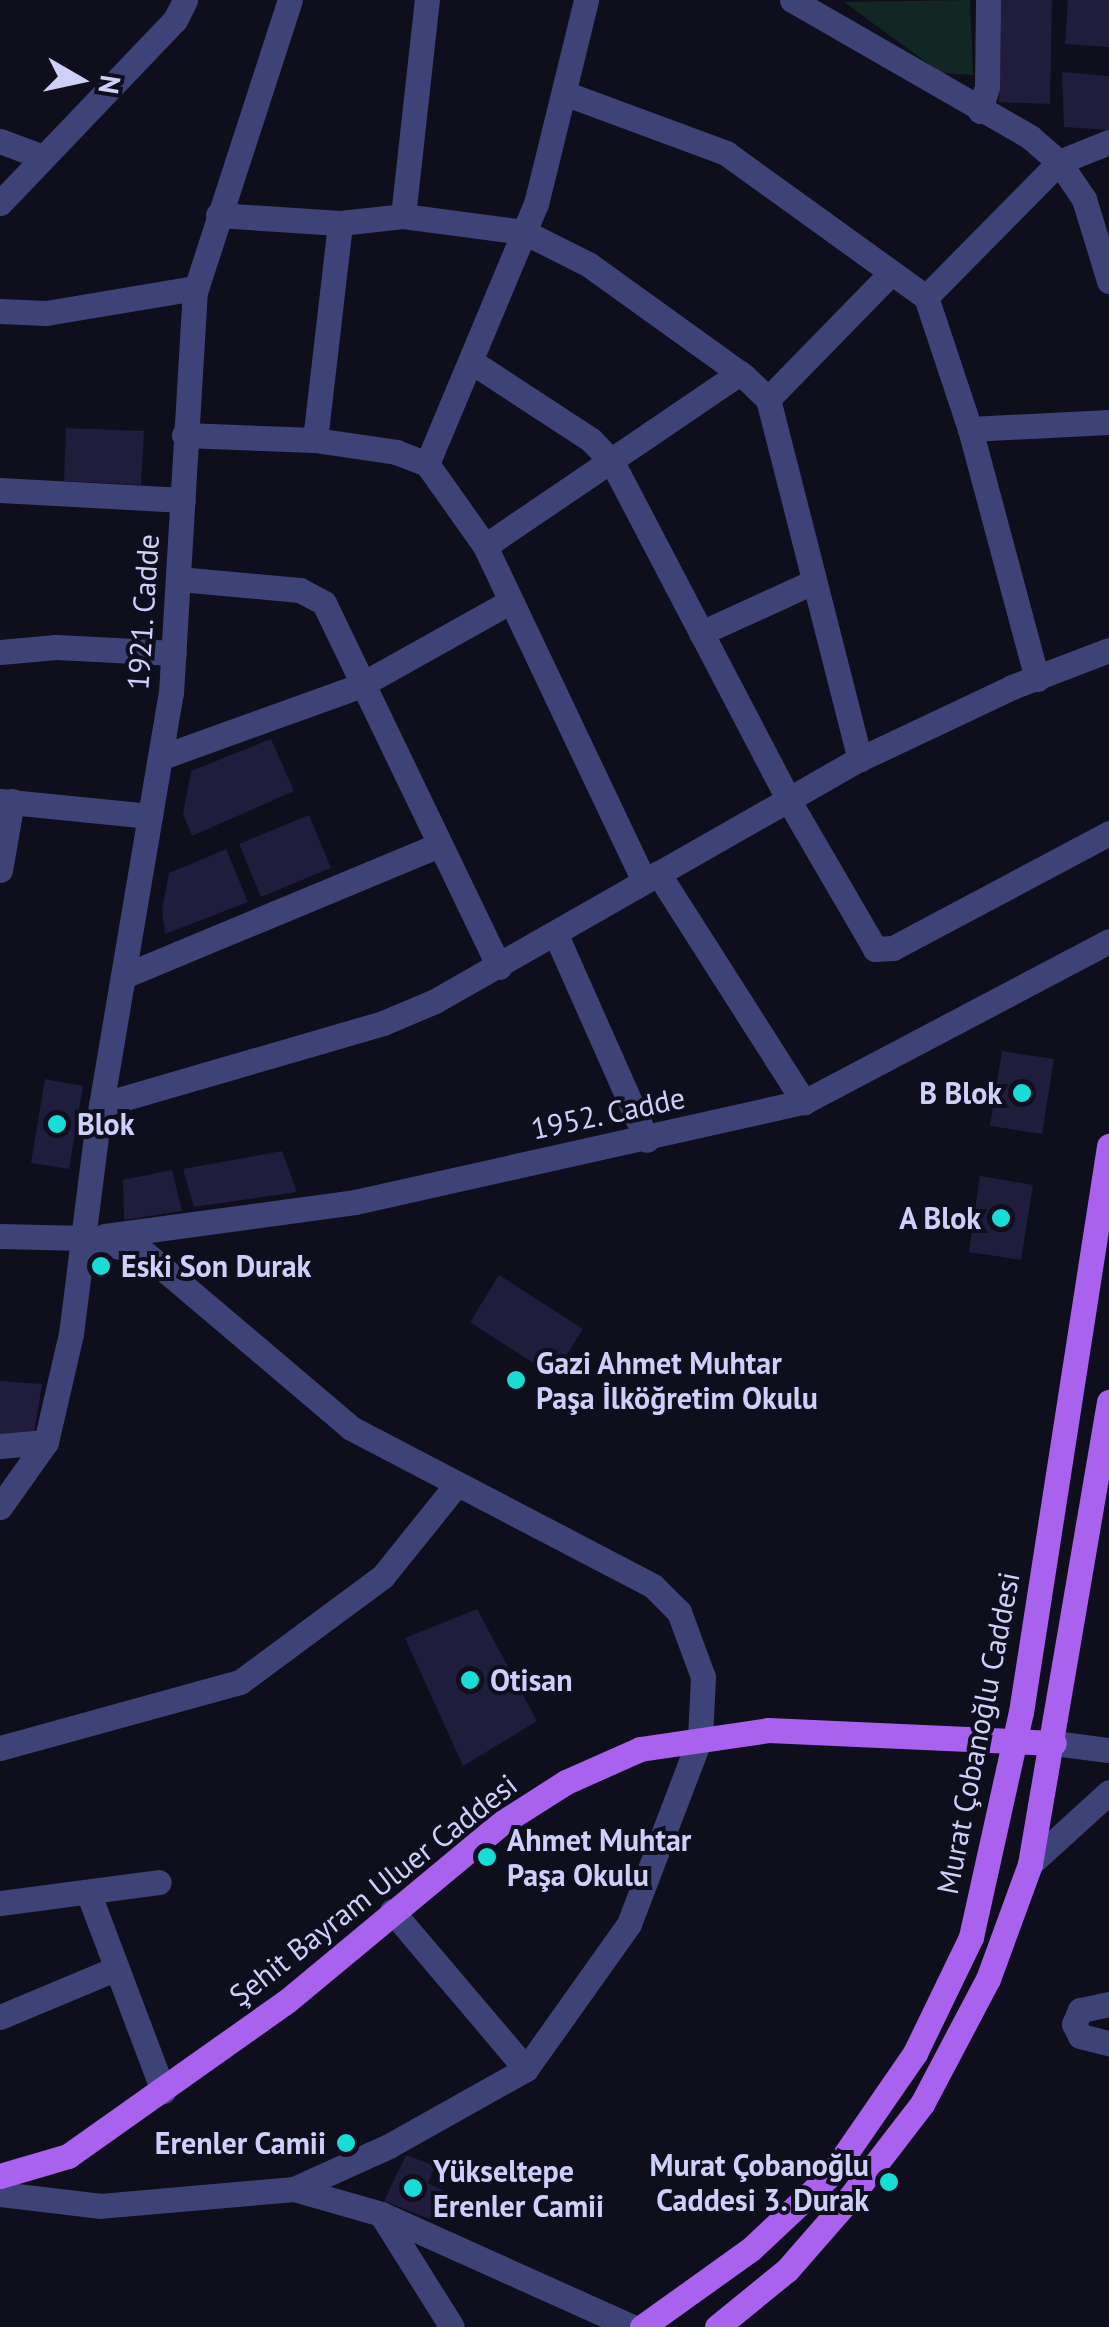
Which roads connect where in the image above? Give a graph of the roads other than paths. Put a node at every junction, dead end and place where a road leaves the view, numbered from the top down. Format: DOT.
graph roads {
  1 [pos="185,0"];
  2 [pos="290,0"];
  3 [pos="427,0"];
  4 [pos="586,0"];
  5 [pos="792,0"];
  6 [pos="988,0"];
  7 [pos="564,93"];
  8 [pos="980,112"];
  9 [pos="0,140"];
  10 [pos="1109,142"];
  11 [pos="44,158"];
  12 [pos="1059,162"];
  13 [pos="0,203"];
  14 [pos="218,215"];
  15 [pos="403,216"];
  16 [pos="340,223"];
  17 [pos="524,232"];
  18 [pos="891,273"];
  19 [pos="1109,281"];
  20 [pos="196,288"];
  21 [pos="926,297"];
  22 [pos="0,311"];
  23 [pos="472,362"];
  24 [pos="740,373"];
  25 [pos="768,398"];
  26 [pos="1109,422"];
  27 [pos="970,429"];
  28 [pos="184,435"];
  29 [pos="315,440"];
  30 [pos="612,462"];
  31 [pos="427,464"];
  32 [pos="0,490"];
  33 [pos="183,500"];
  34 [pos="485,546"];
  35 [pos="179,579"];
  36 [pos="813,582"];
  37 [pos="511,601"];
  38 [pos="701,632"];
  39 [pos="1109,650"];
  40 [pos="0,652"];
  41 [pos="174,653"];
  42 [pos="1037,679"];
  43 [pos="359,686"];
  44 [pos="162,757"];
  45 [pos="860,759"];
  46 [pos="6,801"];
  47 [pos="790,801"];
  48 [pos="150,816"];
  49 [pos="1109,833"];
  50 [pos="438,845"];
  51 [pos="0,870"];
  52 [pos="651,877"];
  53 [pos="556,935"];
  54 [pos="1109,941"];
  55 [pos="499,967"];
  56 [pos="124,976"];
  57 [pos="804,1102"];
  58 [pos="102,1105"];
  59 [pos="647,1140"];
  60 [pos="1109,1146"];
  61 [pos="0,1236"];
  62 [pos="85,1238"];
  63 [pos="1109,1402"];
  64 [pos="46,1442"];
  65 [pos="0,1446"];
  66 [pos="457,1484"];
  67 [pos="0,1508"];
  68 [pos="700,1738"];
  69 [pos="1014,1741"];
  70 [pos="1054,1743"];
  71 [pos="0,1748"];
  72 [pos="1109,1750"];
  73 [pos="1109,1792"];
  74 [pos="1030,1864"];
  75 [pos="159,1882"];
  76 [pos="88,1892"];
  77 [pos="0,1903"];
  78 [pos="392,1911"];
  79 [pos="115,1968"];
  80 [pos="1109,2004"];
  81 [pos="0,2017"];
  82 [pos="1109,2042"];
  83 [pos="526,2069"];
  84 [pos="163,2090"];
  85 [pos="0,2176"];
  86 [pos="294,2189"];
  87 [pos="0,2194"];
  88 [pos="381,2214"];
  89 [pos="452,2327"];
  90 [pos="634,2327"];
  91 [pos="642,2327"];
  92 [pos="717,2327"];
  1 -- 11 [label="street"];
  2 -- 14 [label="street, 1921. Cadde"];
  3 -- 15 [label="street"];
  4 -- 7 [label="street"];
  5 -- 8 [label="street"];
  6 -- 8 [label="street"];
  7 -- 17 [label="street"];
  7 -- 18 [label="street"];
  8 -- 12 [label="street"];
  9 -- 11 [label="street"];
  10 -- 12 [label="street"];
  11 -- 13 [label="street"];
  12 -- 19 [label="street"];
  12 -- 21 [label="street"];
  14 -- 16 [label="street"];
  14 -- 20 [label="street, 1921. Cadde"];
  15 -- 16 [label="street"];
  15 -- 17 [label="street"];
  16 -- 29 [label="street"];
  17 -- 23 [label="street"];
  17 -- 24 [label="street"];
  18 -- 21 [label="street"];
  18 -- 25 [label="street"];
  20 -- 22 [label="street"];
  20 -- 28 [label="street, 1921. Cadde"];
  21 -- 27 [label="street"];
  23 -- 30 [label="street"];
  23 -- 31 [label="street"];
  24 -- 25 [label="street"];
  24 -- 30 [label="street"];
  25 -- 36 [label="street"];
  26 -- 27 [label="street"];
  27 -- 42 [label="street"];
  28 -- 29 [label="street"];
  28 -- 33 [label="street, 1921. Cadde"];
  29 -- 31 [label="street"];
  30 -- 34 [label="street"];
  30 -- 38 [label="street"];
  31 -- 34 [label="street"];
  32 -- 33 [label="street"];
  33 -- 35 [label="street, 1921. Cadde"];
  34 -- 37 [label="street"];
  35 -- 41 [label="street, 1921. Cadde"];
  35 -- 43 [label="street"];
  36 -- 38 [label="street"];
  36 -- 45 [label="street"];
  37 -- 43 [label="street"];
  37 -- 52 [label="street"];
  38 -- 47 [label="street"];
  39 -- 42 [label="street"];
  40 -- 41 [label="street"];
  41 -- 44 [label="street, 1921. Cadde"];
  42 -- 45 [label="street"];
  43 -- 44 [label="street"];
  43 -- 50 [label="street"];
  44 -- 48 [label="street, 1921. Cadde"];
  45 -- 47 [label="street"];
  46 -- 48 [label="street"];
  46 -- 51 [label="street"];
  47 -- 49 [label="street"];
  47 -- 52 [label="street"];
  48 -- 56 [label="street, 1921. Cadde"];
  50 -- 55 [label="street"];
  50 -- 56 [label="street"];
  52 -- 53 [label="street"];
  52 -- 57 [label="street"];
  53 -- 55 [label="street"];
  53 -- 59 [label="street"];
  54 -- 57 [label="street, 1952. Cadde"];
  55 -- 58 [label="street"];
  56 -- 58 [label="street, 1921. Cadde"];
  57 -- 59 [label="street, 1952. Cadde"];
  58 -- 62 [label="street, 1921. Cadde"];
  59 -- 62 [label="street, 1952. Cadde"];
  60 -- 69 [label="main road, Murat Çobanoğlu Caddesi"];
  61 -- 62 [label="street"];
  62 -- 64 [label="street, 1921. Cadde"];
  62 -- 66 [label="street"];
  63 -- 70 [label="main road"];
  64 -- 65 [label="street"];
  64 -- 67 [label="street"];
  66 -- 68 [label="street"];
  66 -- 71 [label="street"];
  68 -- 69 [label="main road, Şehit Bayram Uluer Caddesi"];
  68 -- 78 [label="main road, Şehit Bayram Uluer Caddesi"];
  68 -- 83 [label="street"];
  69 -- 70 [label="main road, Şehit Bayram Uluer Caddesi"];
  69 -- 91 [label="main road, Murat Çobanoğlu Caddesi"];
  70 -- 72 [label="street"];
  70 -- 74 [label="main road"];
  73 -- 74 [label="street"];
  74 -- 92 [label="main road"];
  75 -- 76 [label="street"];
  76 -- 77 [label="street"];
  76 -- 79 [label="street"];
  78 -- 83 [label="street"];
  78 -- 84 [label="main road, Şehit Bayram Uluer Caddesi"];
  79 -- 81 [label="street"];
  79 -- 84 [label="street"];
  80 -- 82 [label="street"];
  83 -- 86 [label="street"];
  84 -- 85 [label="main road, Şehit Bayram Uluer Caddesi"];
  86 -- 87 [label="street"];
  86 -- 88 [label="street"];
  88 -- 89 [label="street"];
  88 -- 90 [label="street"];
}
